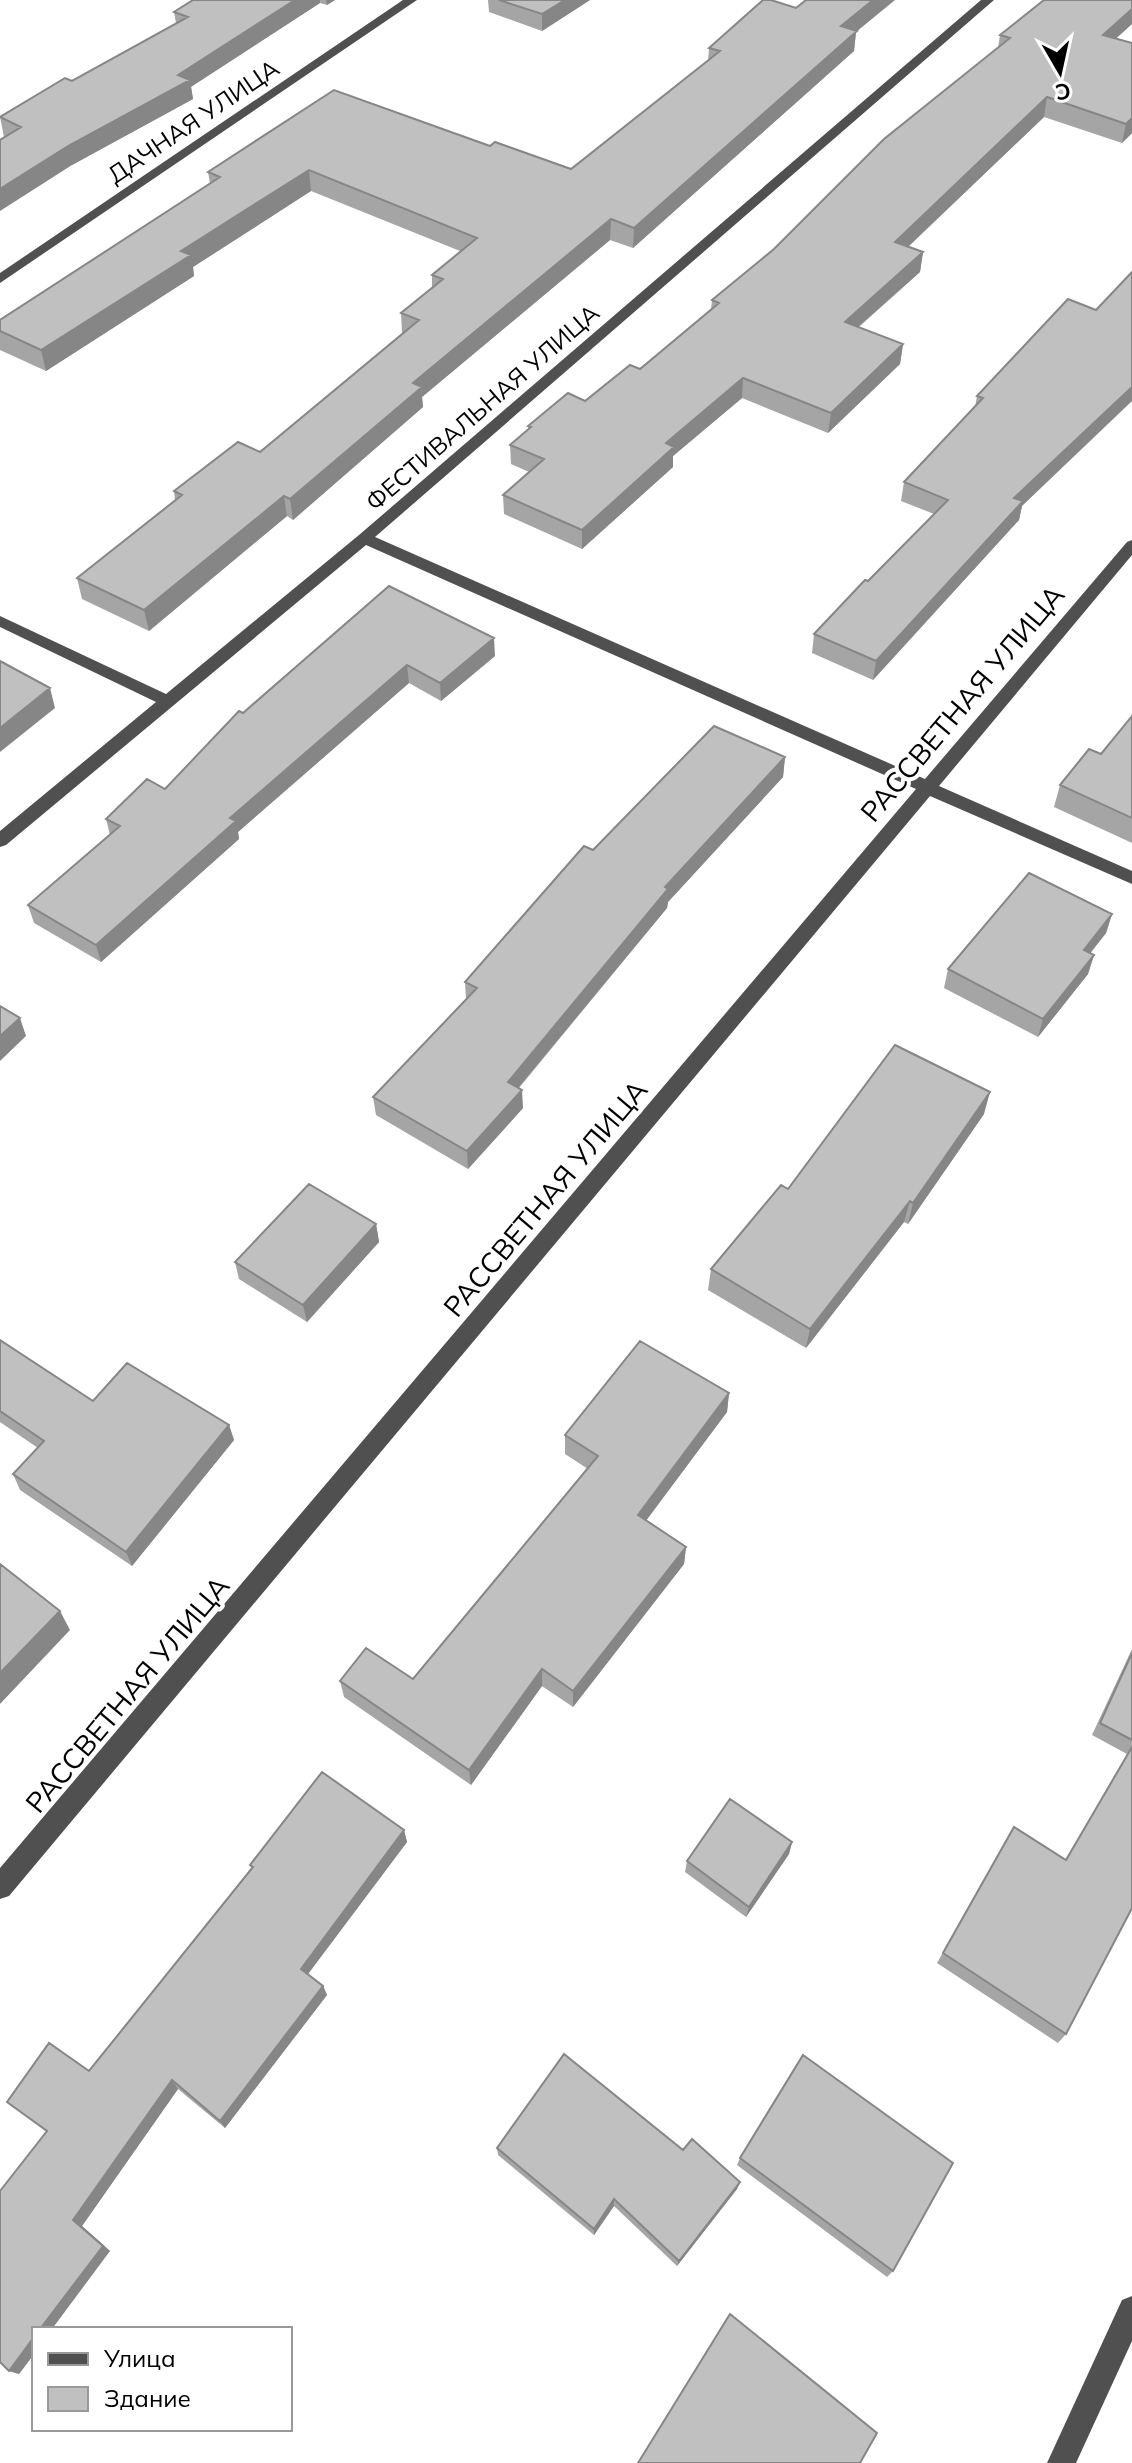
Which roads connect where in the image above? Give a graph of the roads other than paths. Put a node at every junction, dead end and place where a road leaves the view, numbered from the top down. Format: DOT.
graph roads {
  1 [pos="411,0"];
  2 [pos="988,0"];
  3 [pos="0,279"];
  4 [pos="364,538"];
  5 [pos="1132,545"];
  6 [pos="0,621"];
  7 [pos="167,701"];
  8 [pos="929,787"];
  9 [pos="0,841"];
  10 [pos="1132,878"];
  11 [pos="0,1887"];
  12 [pos="1132,2310"];
  13 [pos="1061,2463"];
  1 -- 3 [label="street, ДАЧНАЯ УЛИЦА"];
  2 -- 4 [label="street, ФЕСТИВАЛЬНАЯ УЛИЦА"];
  4 -- 7 [label="street, ФЕСТИВАЛЬНАЯ УЛИЦА"];
  4 -- 8 [label="street"];
  5 -- 8 [label="street, РАССВЕТНАЯ УЛИЦА"];
  6 -- 7 [label="street"];
  7 -- 9 [label="street, ФЕСТИВАЛЬНАЯ УЛИЦА"];
  8 -- 10 [label="street"];
  8 -- 11 [label="street, РАССВЕТНАЯ УЛИЦА"];
  12 -- 13 [label="street"];
}
